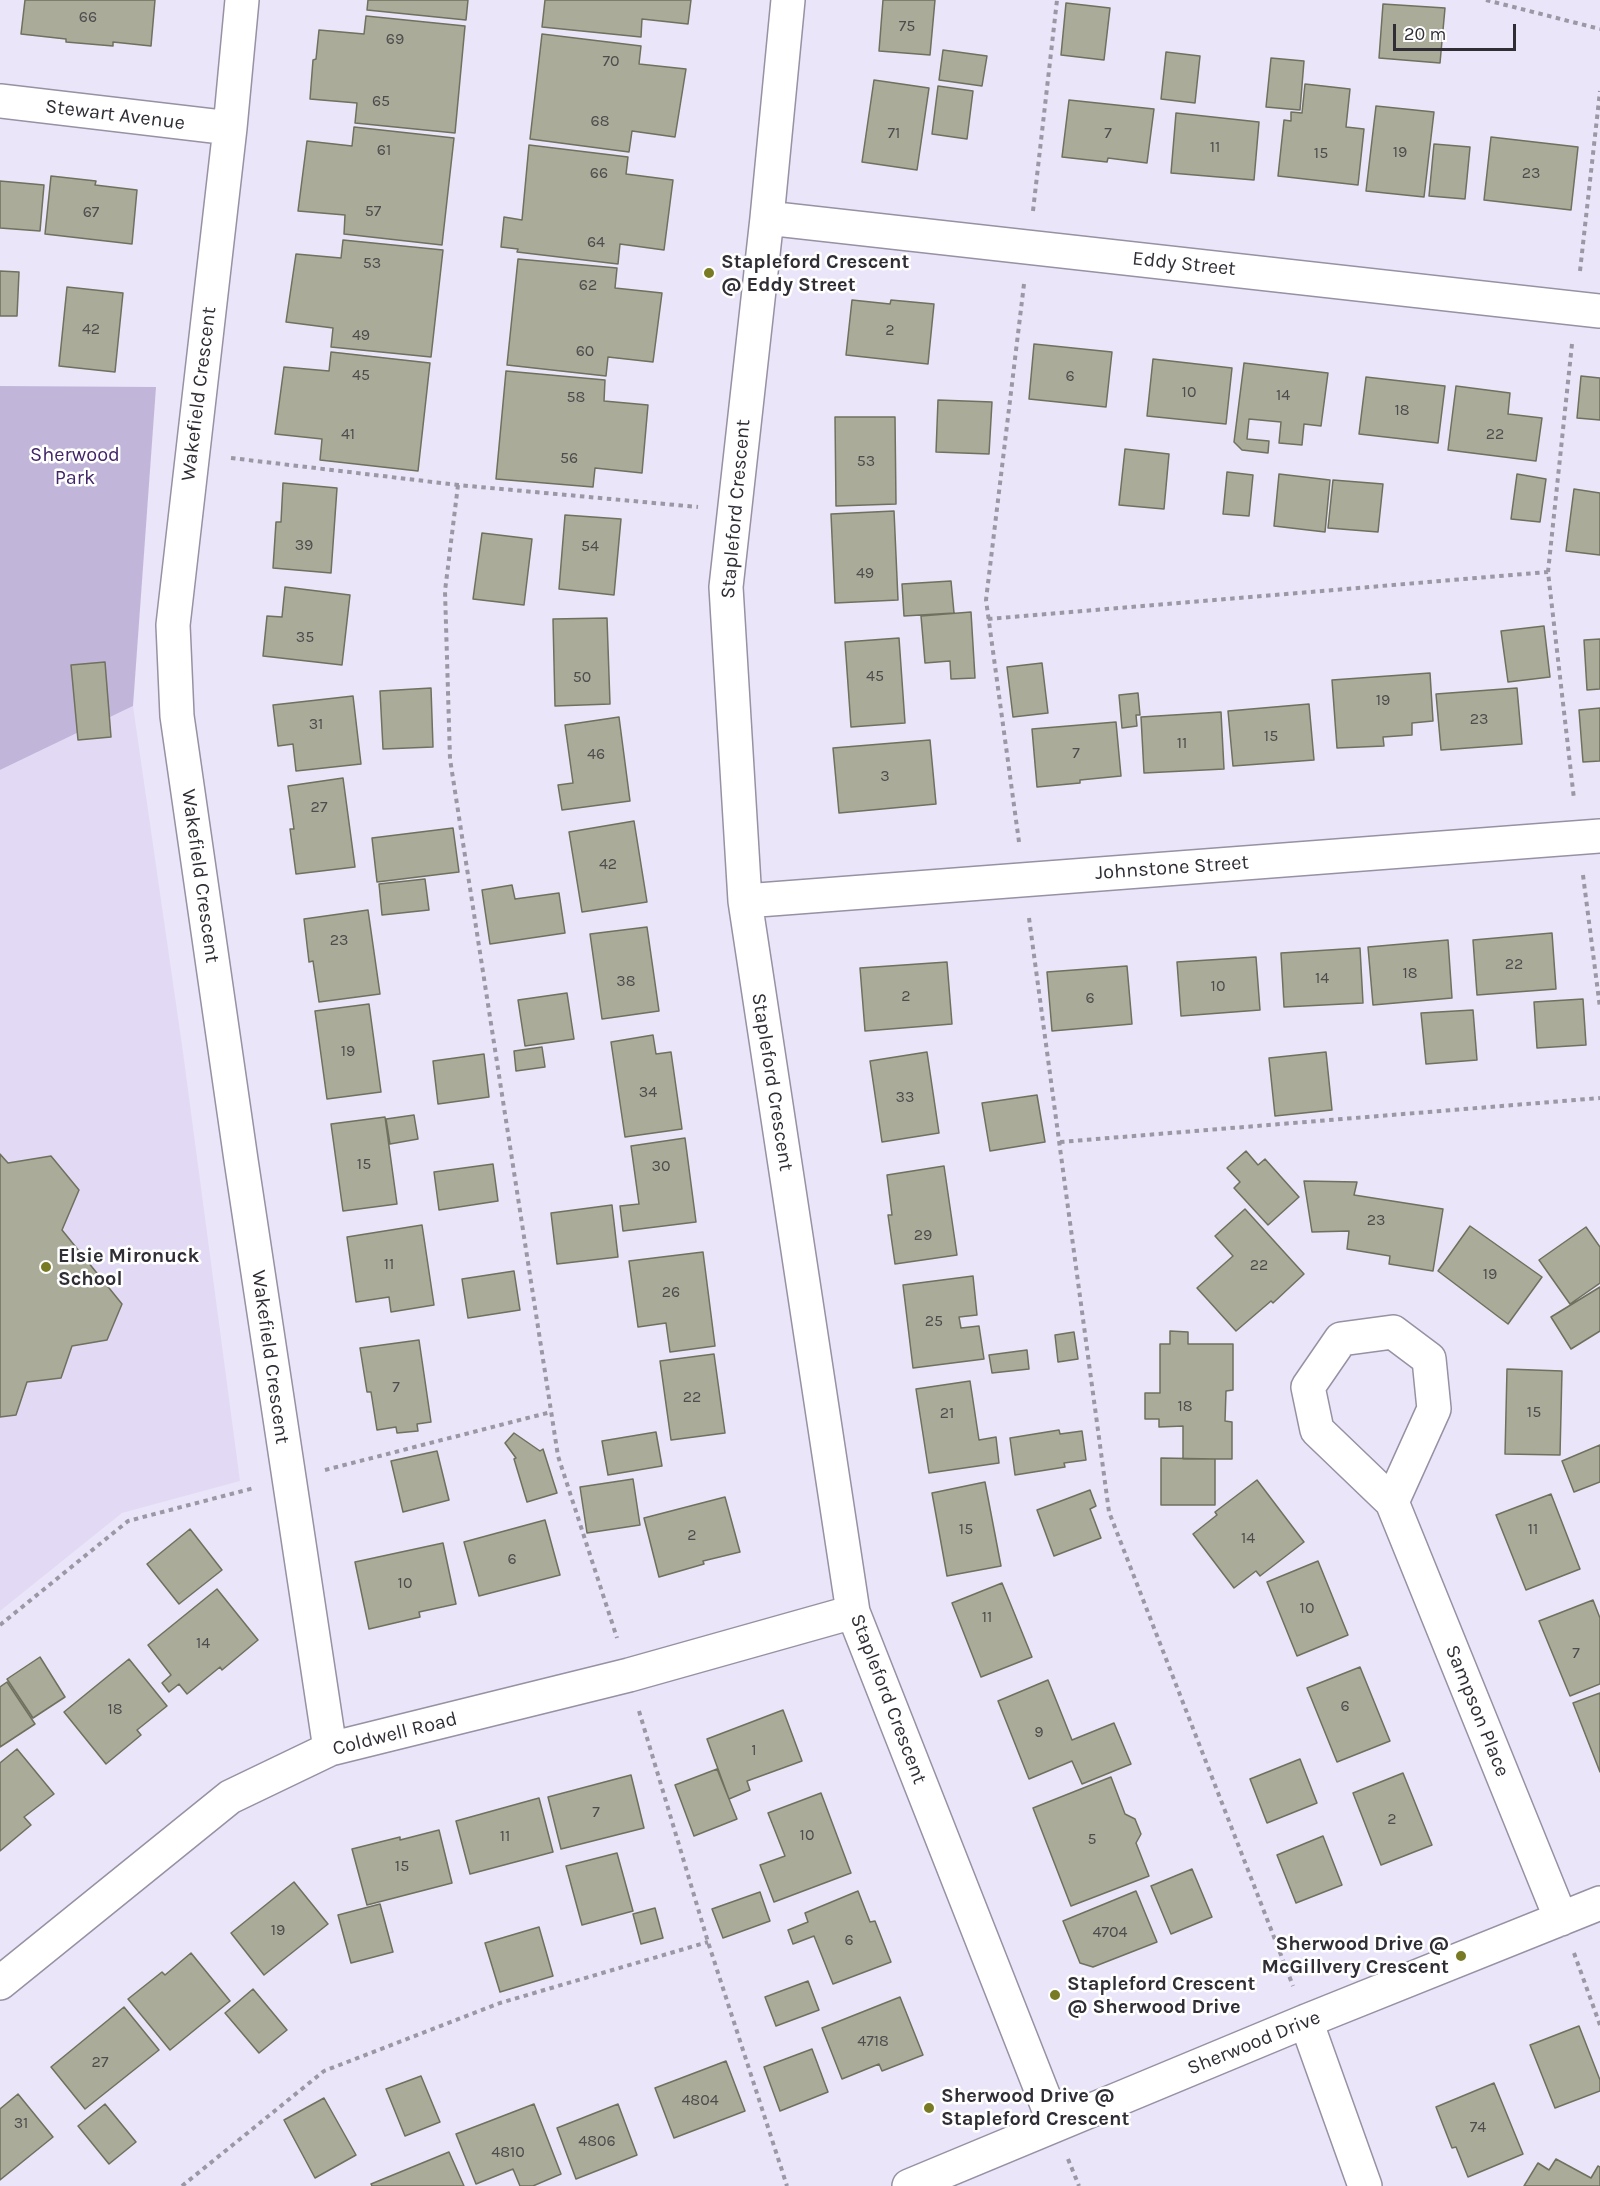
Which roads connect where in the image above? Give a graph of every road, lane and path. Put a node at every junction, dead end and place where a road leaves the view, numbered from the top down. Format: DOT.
graph roads {
  1 [pos="242,0"];
  2 [pos="788,0"];
  3 [pos="1057,0"];
  4 [pos="1485,0"];
  5 [pos="1600,29"];
  6 [pos="1600,91"];
  7 [pos="0,101"];
  8 [pos="230,128"];
  9 [pos="767,218"];
  10 [pos="1029,247"];
  11 [pos="1588,310"];
  12 [pos="192,453"];
  13 [pos="458,485"];
  14 [pos="734,510"];
  15 [pos="1548,572"];
  16 [pos="988,619"];
  17 [pos="1589,837"];
  18 [pos="1024,880"];
  19 [pos="745,901"];
  20 [pos="1600,1008"];
  21 [pos="1600,1098"];
  22 [pos="1059,1142"];
  23 [pos="1392,1502"];
  24 [pos="853,1612"];
  25 [pos="629,1675"];
  26 [pos="330,1749"];
  27 [pos="1600,1903"];
  28 [pos="1562,1919"];
  29 [pos="708,1942"];
  30 [pos="0,1983"];
  31 [pos="1306,2021"];
  32 [pos="1600,2025"];
  33 [pos="1055,2125"];
  34 [pos="182,2186"];
  35 [pos="787,2186"];
  36 [pos="909,2186"];
  37 [pos="1365,2186"];
  1 -- 8 [label="street, Wakefield Crescent"];
  2 -- 9 [label="street, Stapleford Crescent"];
  3 -- 10 [label="path"];
  4 -- 5 [label="path"];
  6 -- 11 [label="path"];
  7 -- 8 [label="street, Stewart Avenue"];
  8 -- 12 [label="street, Wakefield Crescent"];
  9 -- 10 [label="street, Eddy Street"];
  9 -- 14 [label="street, Stapleford Crescent"];
  10 -- 11 [label="street, Eddy Street"];
  10 -- 16 [label="path"];
  11 -- 15 [label="path"];
  12 -- 13 [label="path"];
  12 -- 26 [label="street, Wakefield Crescent"];
  13 -- 14 [label="path"];
  13 -- 25 [label="path"];
  14 -- 19 [label="street, Stapleford Crescent"];
  15 -- 16 [label="path"];
  15 -- 17 [label="path"];
  16 -- 18 [label="path"];
  17 -- 18 [label="street, Johnstone Street"];
  17 -- 20 [label="path"];
  18 -- 19 [label="street, Johnstone Street"];
  18 -- 22 [label="path"];
  19 -- 24 [label="street, Stapleford Crescent"];
  21 -- 22 [label="path"];
  22 -- 31 [label="path"];
  23 -- 23 [label="street, Sampson Place"];
  23 -- 28 [label="street, Sampson Place"];
  24 -- 25 [label="street, Coldwell Road"];
  24 -- 33 [label="street, Stapleford Crescent"];
  25 -- 26 [label="street, Coldwell Road"];
  25 -- 29 [label="path"];
  26 -- 30 [label="street, Coldwell Road"];
  27 -- 28 [label="street, Sherwood Drive"];
  28 -- 31 [label="street, Sherwood Drive"];
  28 -- 32 [label="path"];
  29 -- 34 [label="path"];
  29 -- 35 [label="path"];
  31 -- 33 [label="street, Sherwood Drive"];
  31 -- 37 [label="street"];
  33 -- 36 [label="street, Sherwood Drive"];
}
